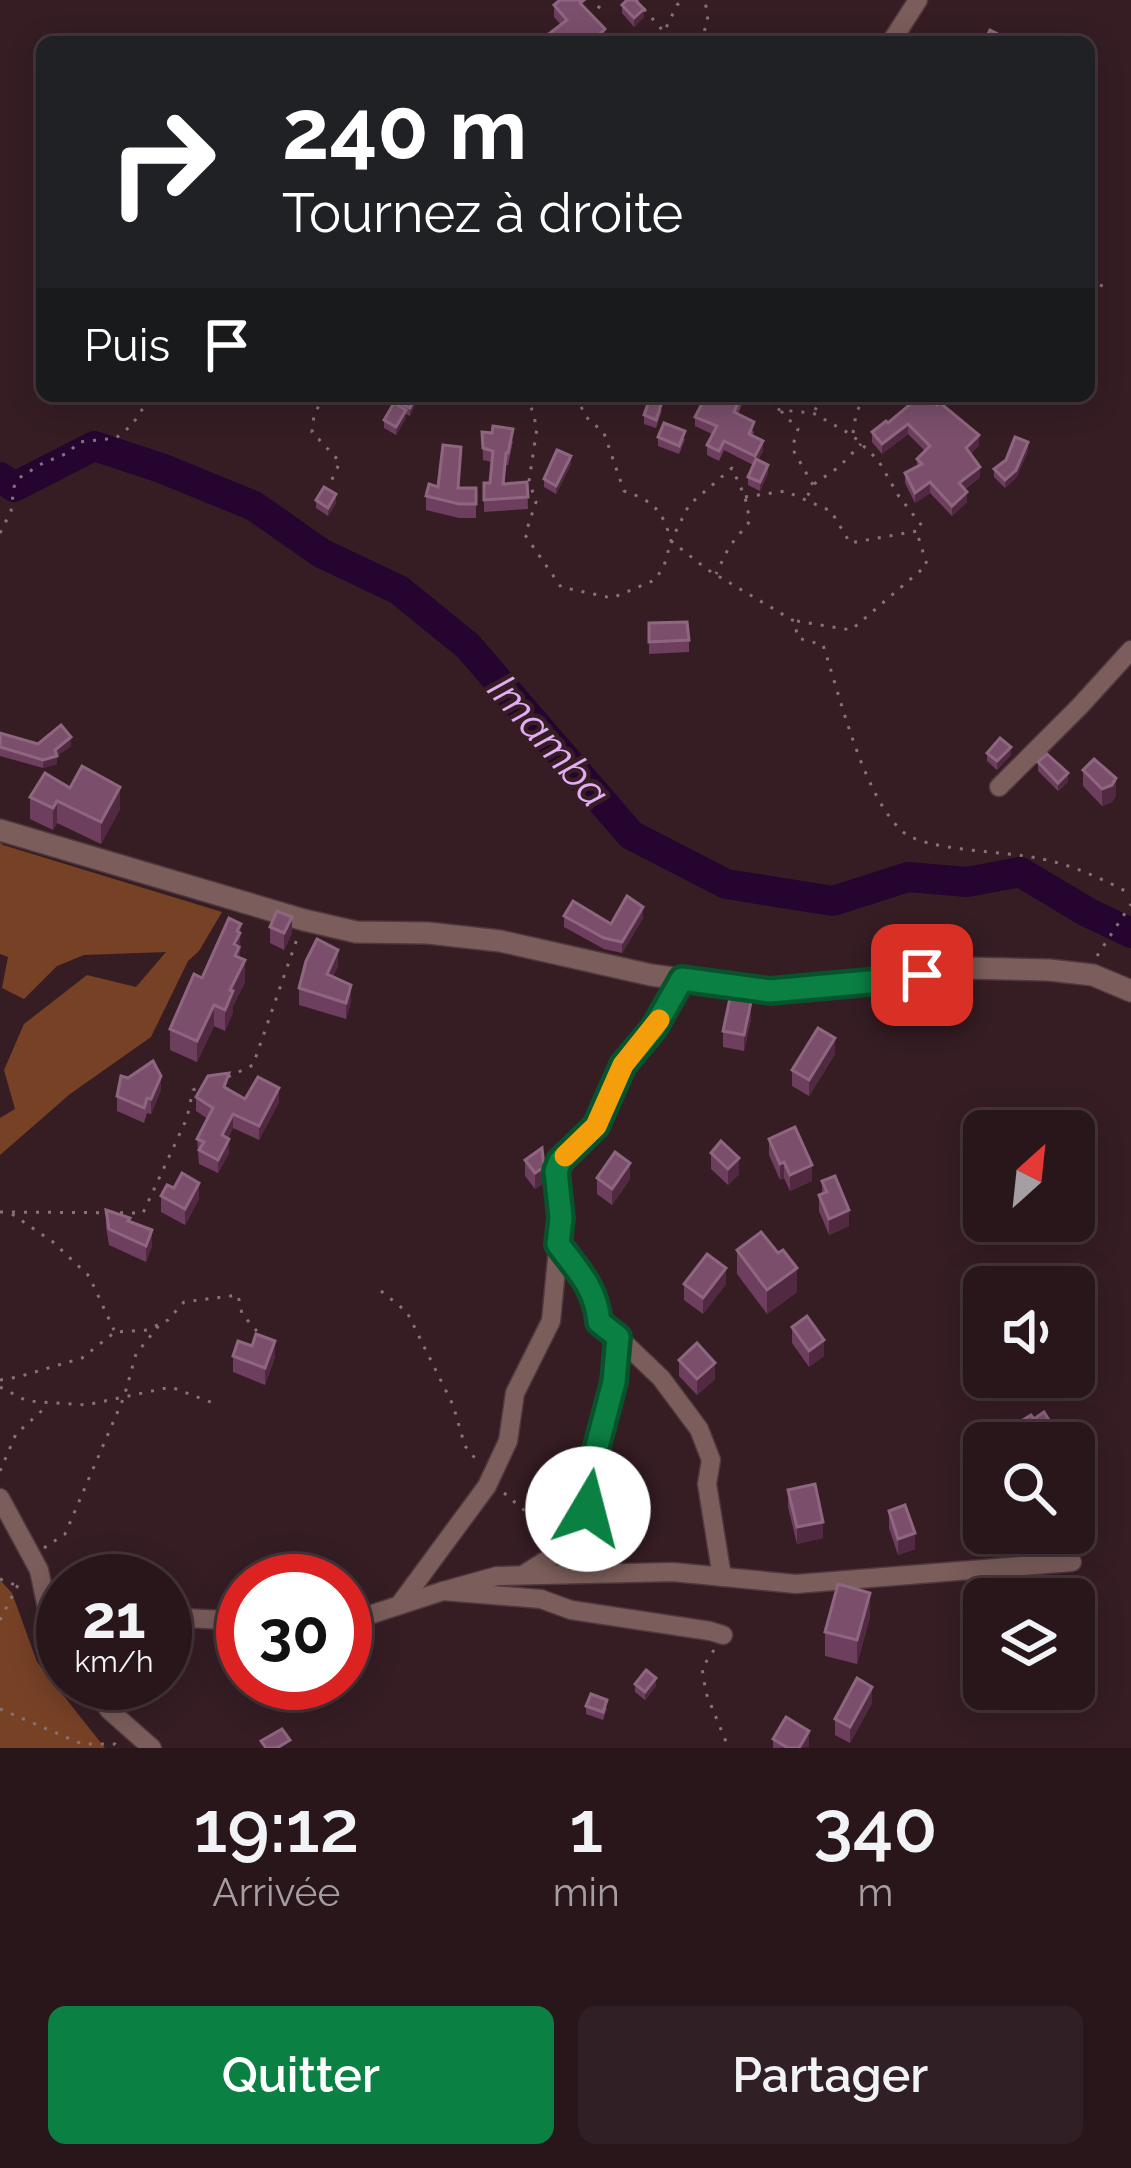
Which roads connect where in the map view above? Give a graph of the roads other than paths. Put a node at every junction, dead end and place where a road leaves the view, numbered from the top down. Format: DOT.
graph roads {
  1 [pos="919,0"];
  2 [pos="895,36"];
  3 [pos="1131,650"];
  4 [pos="1000,787"];
  5 [pos="0,830"];
  6 [pos="682,979"];
  7 [pos="1131,991"];
  8 [pos="558,1244"];
  9 [pos="618,1337"];
  10 [pos="0,1498"];
  11 [pos="1072,1562"];
  12 [pos="35,1563"];
  13 [pos="36,1567"];
  14 [pos="522,1576"];
  15 [pos="722,1576"];
  16 [pos="443,1591"];
  17 [pos="400,1604"];
  18 [pos="372,1614"];
  19 [pos="723,1635"];
  20 [pos="109,1710"];
  21 [pos="152,1748"];
  1 -- 2 [label="street"];
  3 -- 4 [label="street"];
  5 -- 6 [label="street"];
  6 -- 7 [label="street"];
  6 -- 8 [label="street"];
  8 -- 9 [label="street"];
  8 -- 17 [label="street"];
  9 -- 14 [label="street"];
  9 -- 15 [label="street"];
  10 -- 12 [label="street"];
  11 -- 15 [label="street"];
  12 -- 13 [label="street"];
  14 -- 15 [label="street"];
  14 -- 16 [label="street"];
  16 -- 17 [label="street"];
  16 -- 19 [label="street"];
  17 -- 18 [label="street"];
  20 -- 21 [label="street"];
}
